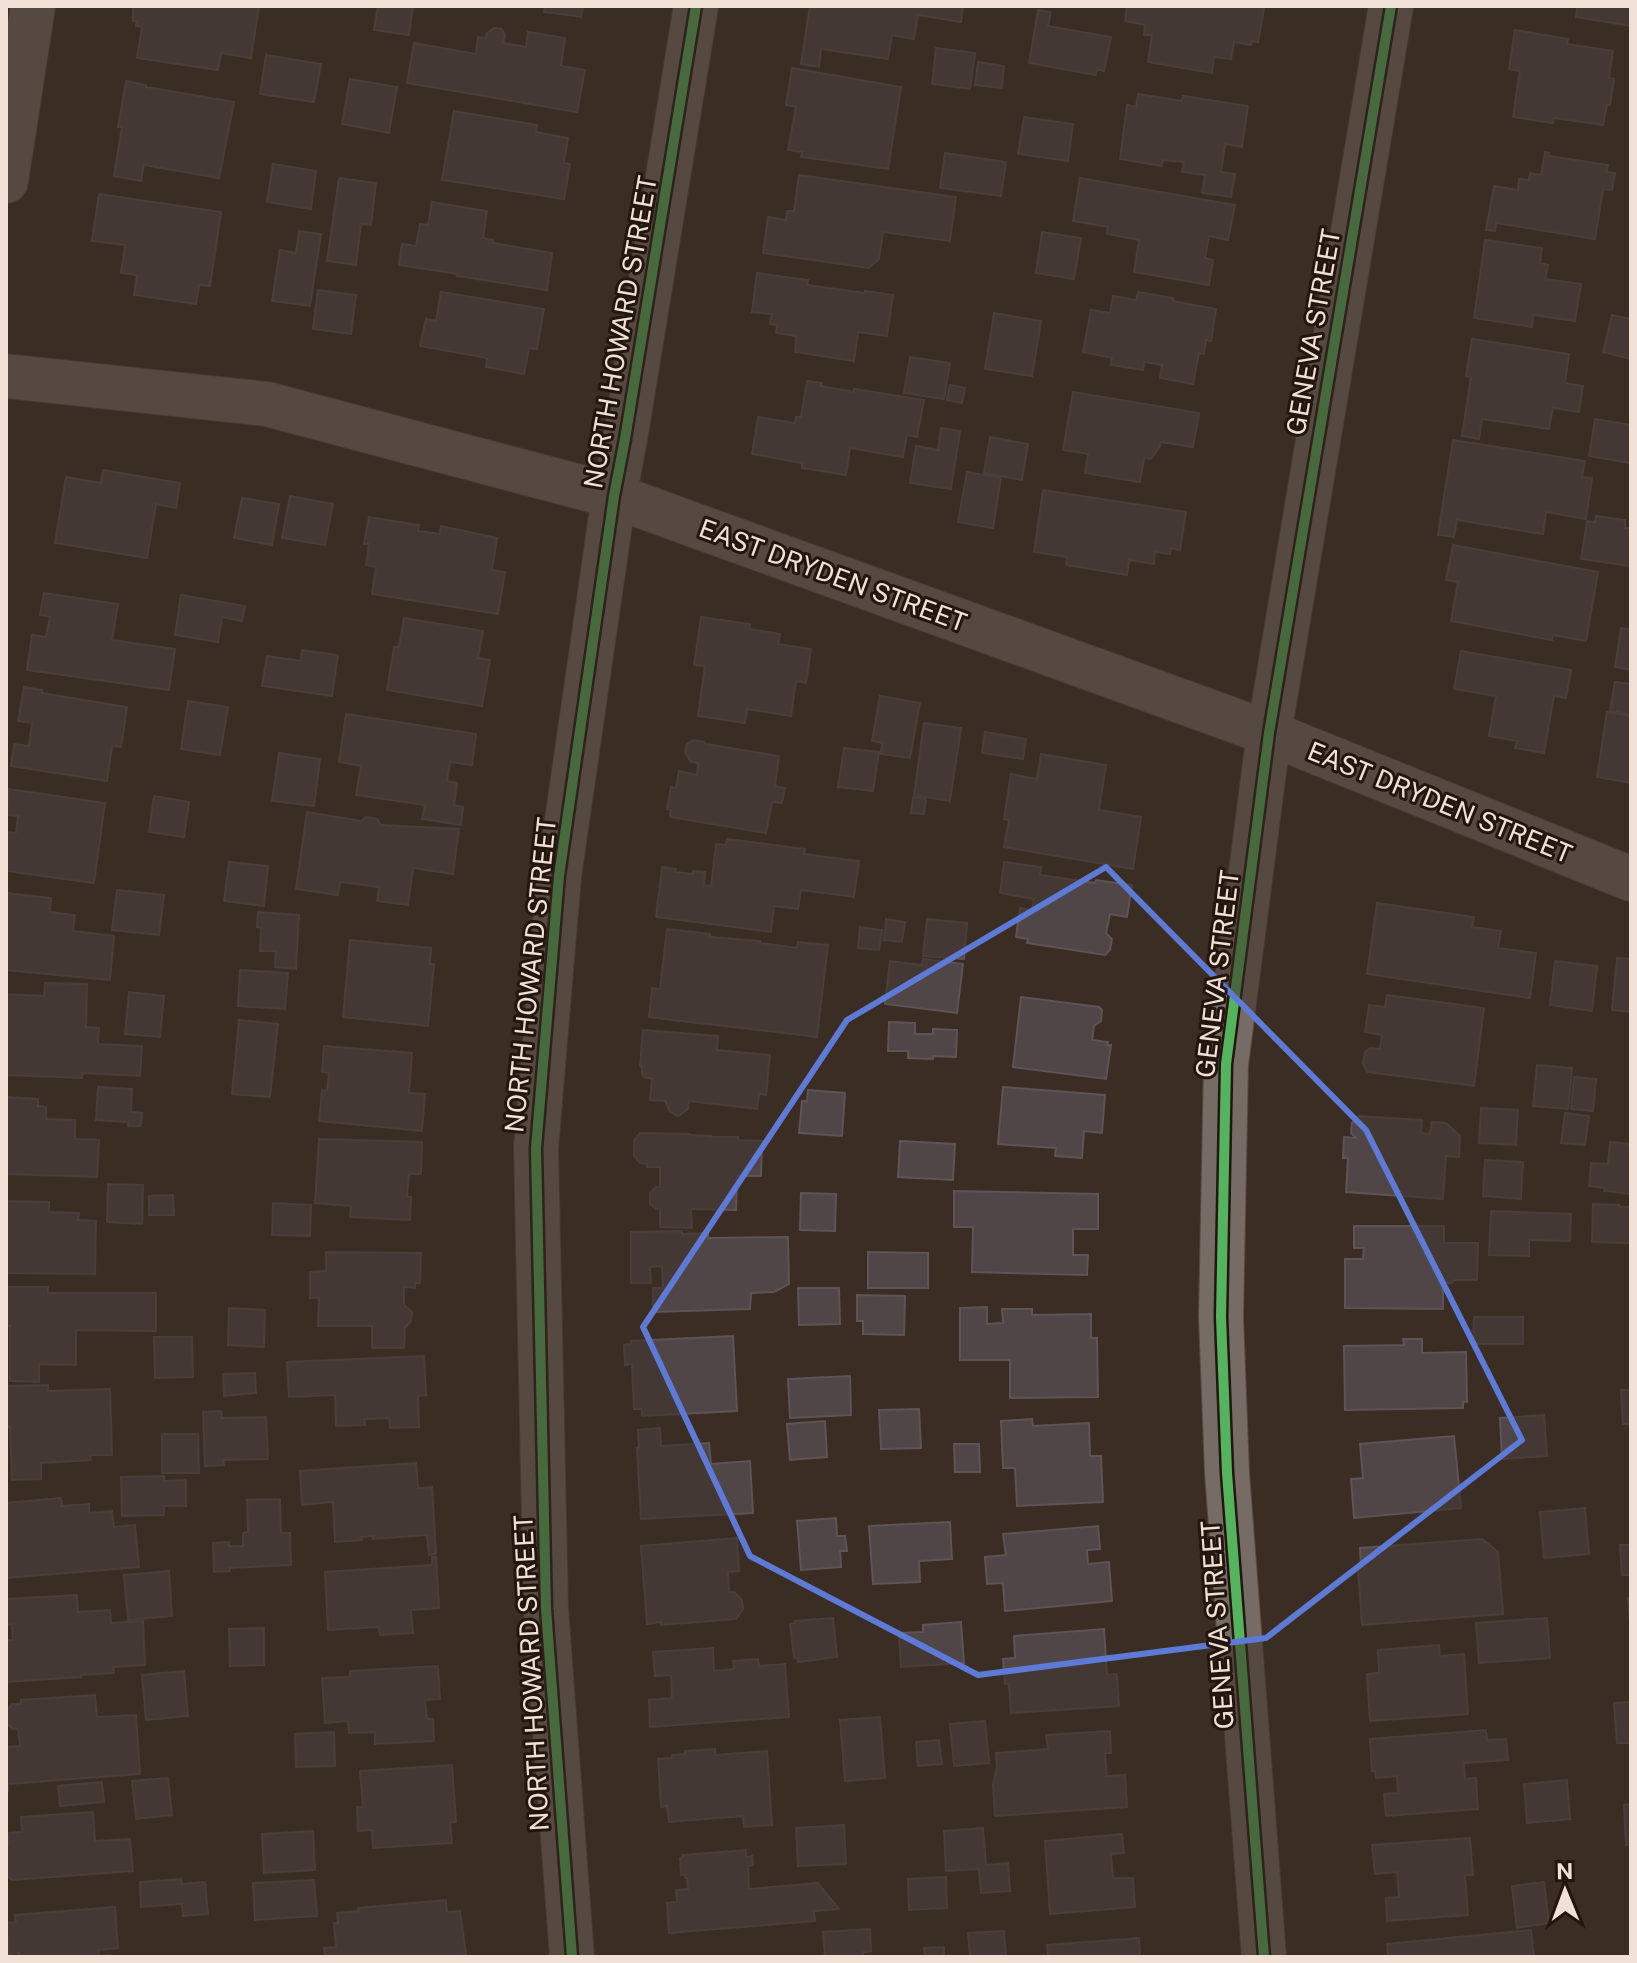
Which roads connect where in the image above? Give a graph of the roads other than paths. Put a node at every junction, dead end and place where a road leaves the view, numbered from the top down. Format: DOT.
graph roads {
  1 [pos="33,6"];
  2 [pos="696,6"];
  3 [pos="1391,6"];
  4 [pos="6,181"];
  5 [pos="6,376"];
  6 [pos="614,496"];
  7 [pos="1269,733"];
  8 [pos="1631,879"];
  9 [pos="572,1957"];
  10 [pos="1264,1957"];
  1 -- 4 [label="street"];
  2 -- 6 [label="street, NORTH HOWARD STREET"];
  3 -- 7 [label="street, GENEVA STREET"];
  5 -- 6 [label="street, EAST DRYDEN STREET"];
  6 -- 7 [label="street, EAST DRYDEN STREET"];
  6 -- 9 [label="street, NORTH HOWARD STREET"];
  7 -- 8 [label="street, EAST DRYDEN STREET"];
  7 -- 10 [label="street, GENEVA STREET"];
}
